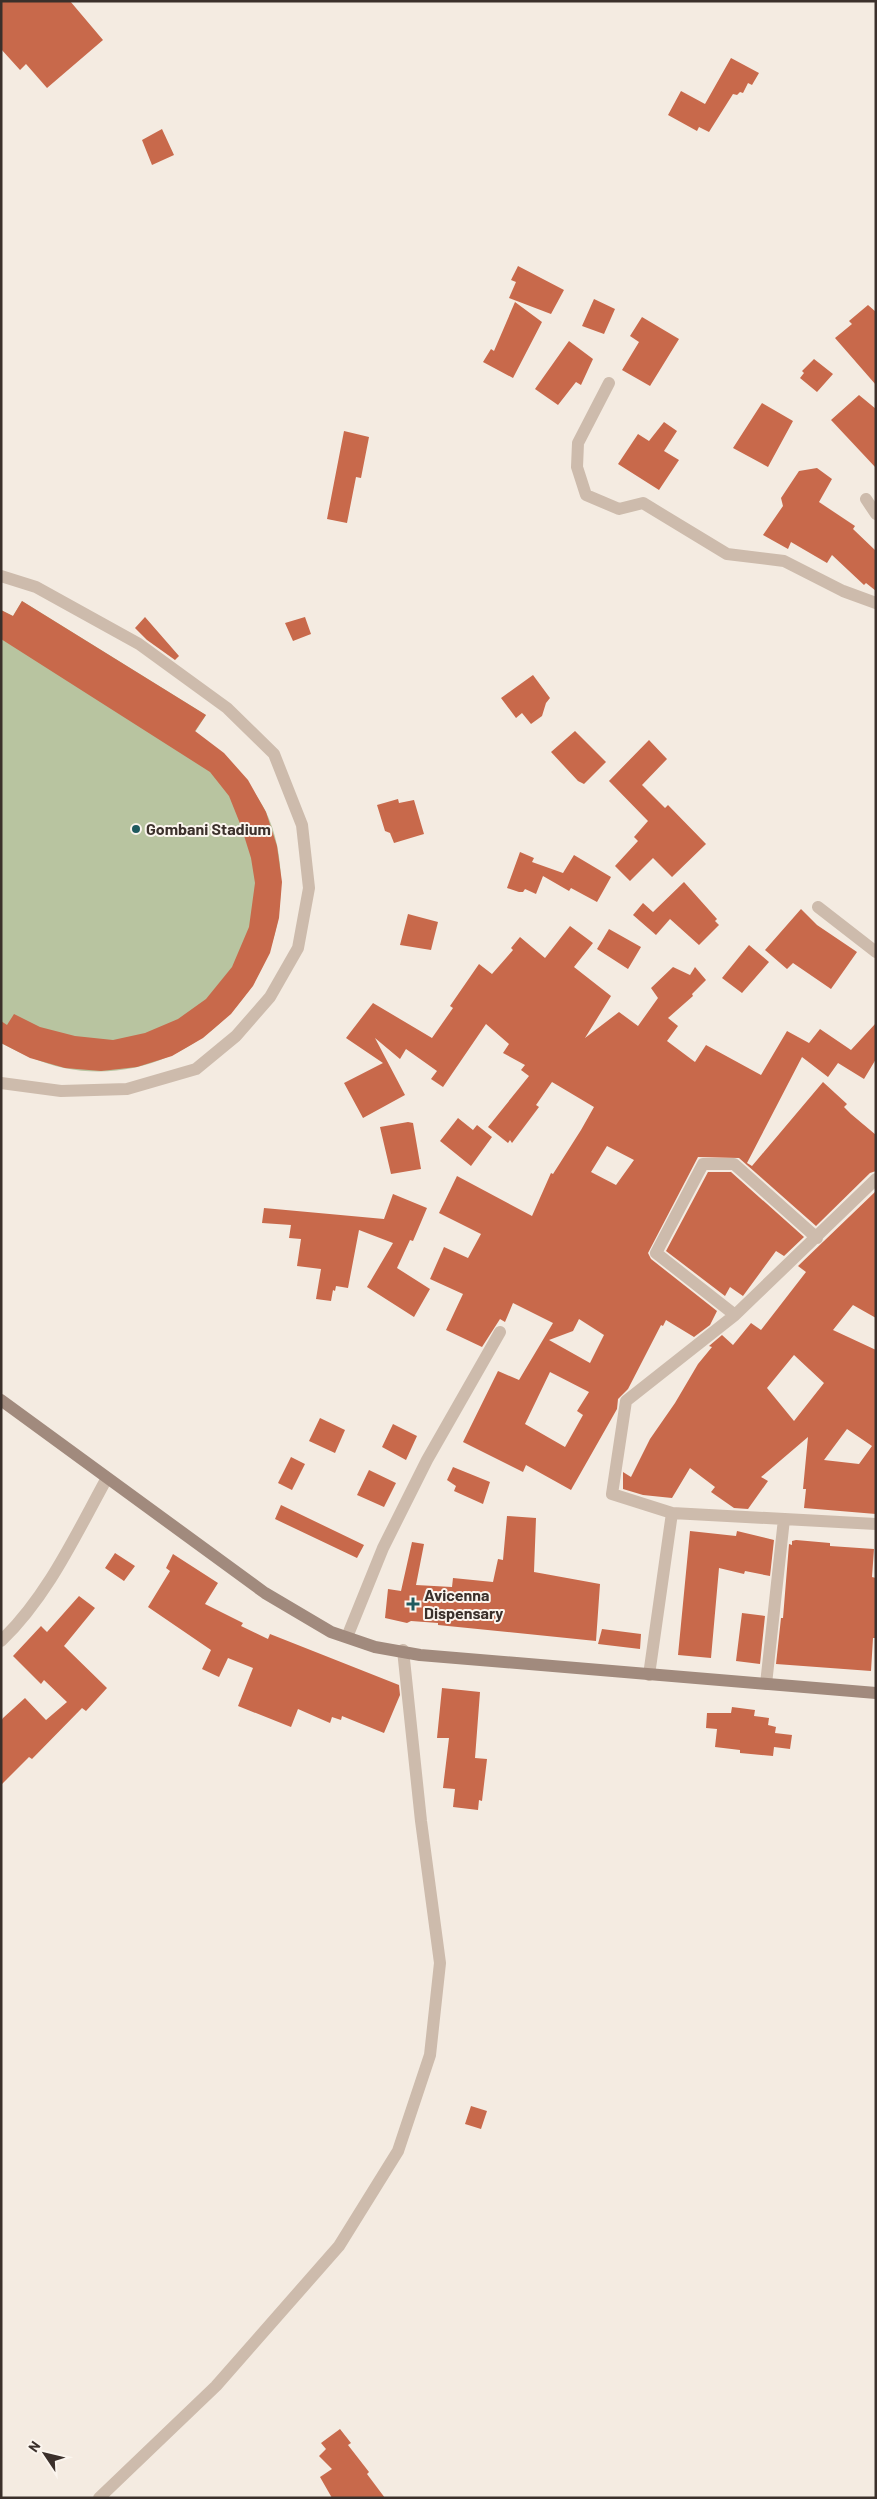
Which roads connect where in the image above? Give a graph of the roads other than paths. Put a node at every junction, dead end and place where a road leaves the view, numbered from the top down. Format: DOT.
graph roads {
  1 [pos="609,383"];
  2 [pos="866,499"];
  3 [pos="876,514"];
  4 [pos="1,576"];
  5 [pos="876,603"];
  6 [pos="818,907"];
  7 [pos="876,952"];
  8 [pos="1,1083"];
  9 [pos="876,1178"];
  10 [pos="817,1238"];
  11 [pos="735,1315"];
  12 [pos="500,1332"];
  13 [pos="1,1400"];
  14 [pos="107,1478"];
  15 [pos="672,1513"];
  16 [pos="784,1519"];
  17 [pos="876,1524"];
  18 [pos="347,1638"];
  19 [pos="1,1641"];
  20 [pos="403,1650"];
  21 [pos="649,1675"];
  22 [pos="766,1684"];
  23 [pos="876,1693"];
  24 [pos="99,2498"];
  1 -- 5 [label="street"];
  2 -- 3 [label="street"];
  4 -- 8 [label="street"];
  6 -- 7 [label="street"];
  9 -- 10 [label="street"];
  10 -- 11 [label="street"];
  10 -- 11 [label="street"];
  11 -- 15 [label="street"];
  12 -- 18 [label="street"];
  13 -- 14 [label="main road"];
  14 -- 18 [label="main road"];
  14 -- 19 [label="street"];
  15 -- 16 [label="street"];
  15 -- 21 [label="street"];
  16 -- 17 [label="street"];
  16 -- 22 [label="street"];
  18 -- 20 [label="main road"];
  20 -- 21 [label="main road"];
  20 -- 24 [label="street"];
  21 -- 22 [label="main road"];
  22 -- 23 [label="main road"];
}
